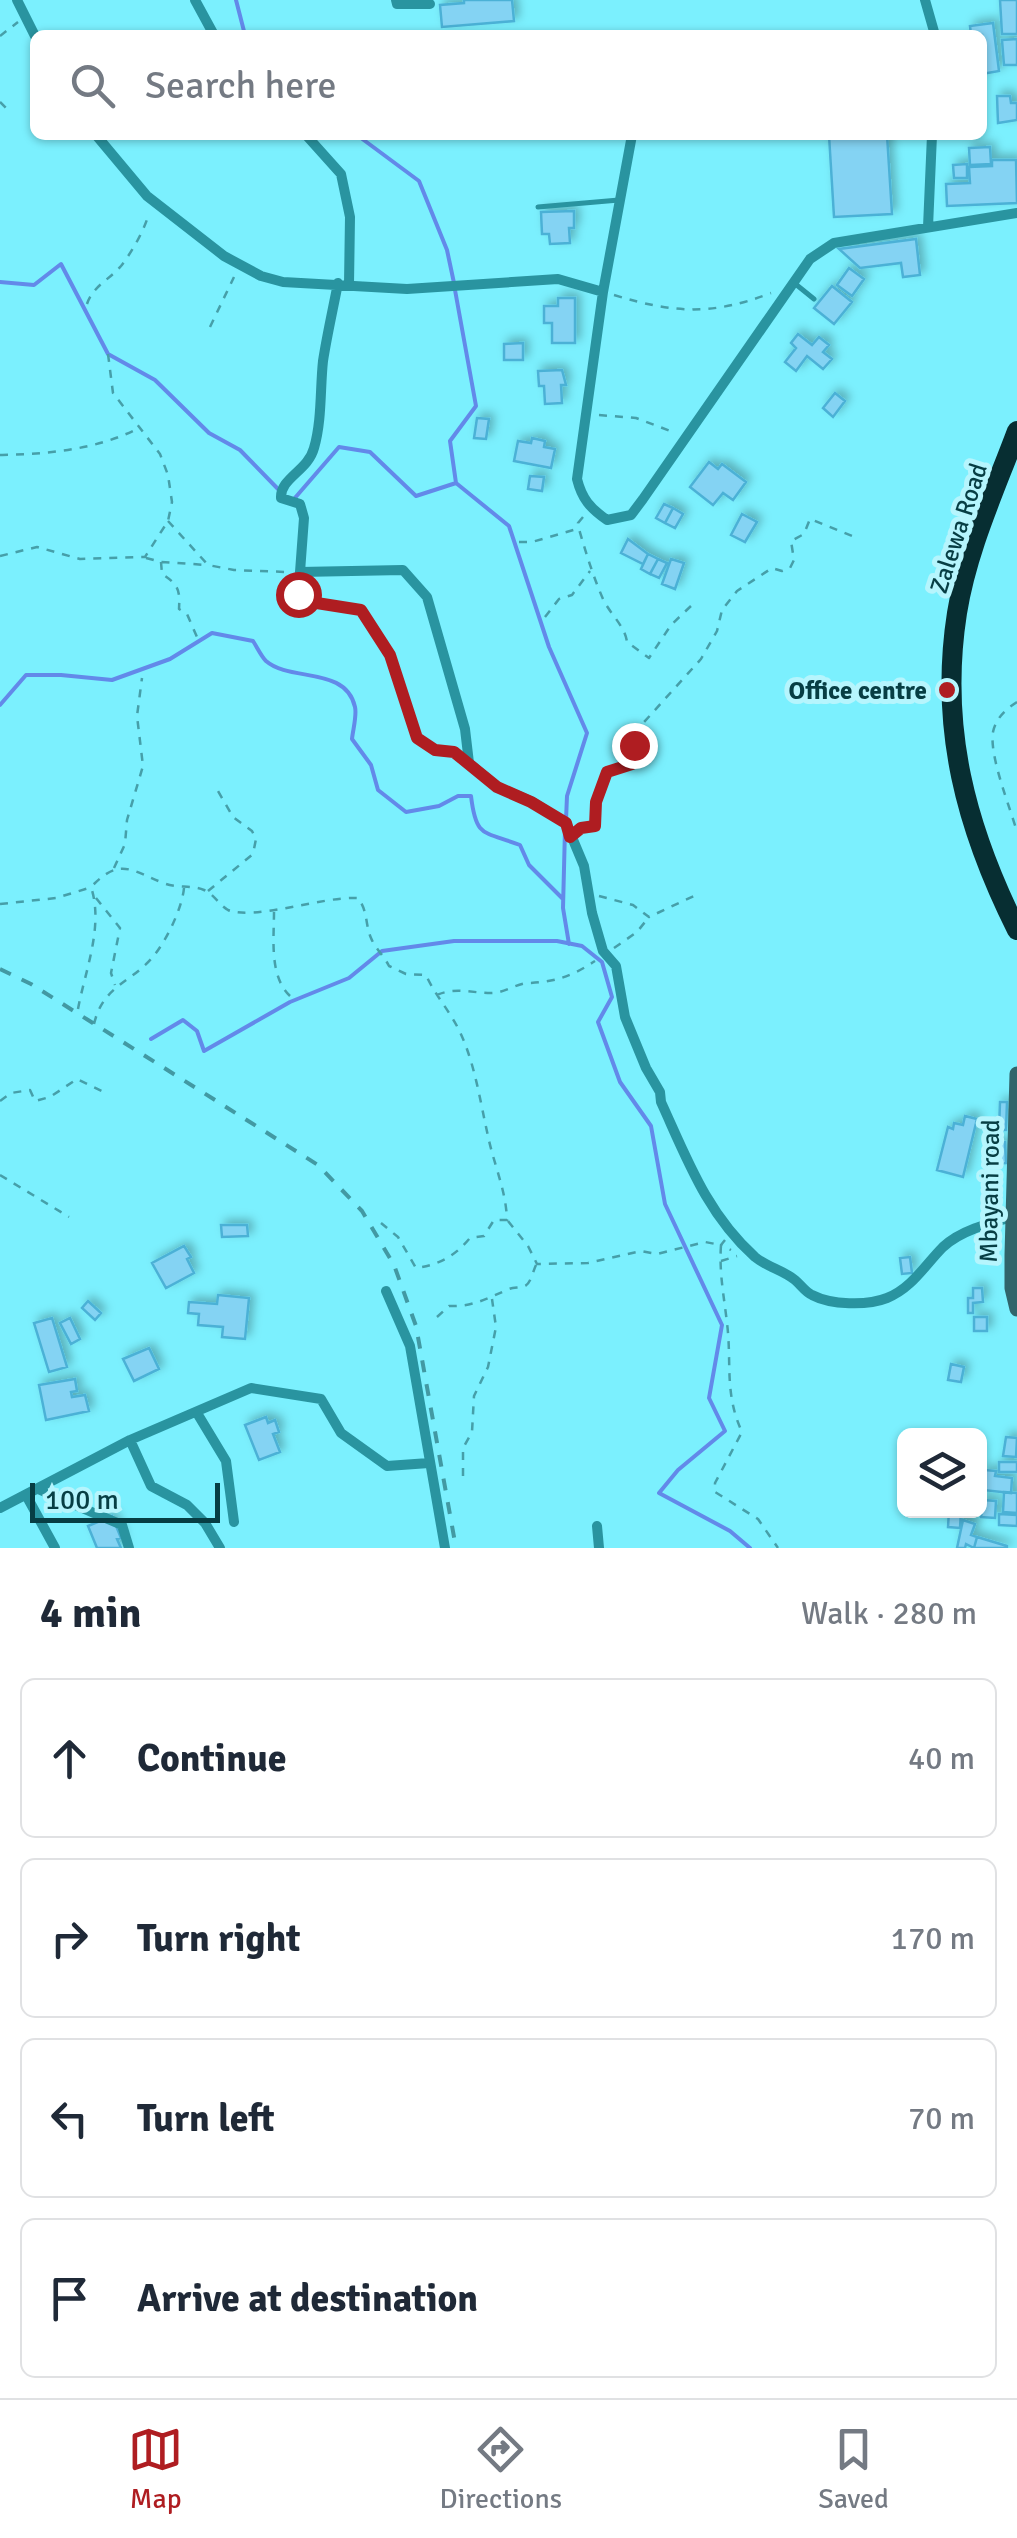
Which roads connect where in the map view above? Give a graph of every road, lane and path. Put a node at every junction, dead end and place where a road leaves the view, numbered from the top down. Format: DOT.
graph roads {
  1 [pos="17,0"];
  2 [pos="195,0"];
  3 [pos="396,0"];
  4 [pos="925,0"];
  5 [pos="430,4"];
  6 [pos="26,15"];
  7 [pos="32,30"];
  8 [pos="211,30"];
  9 [pos="934,30"];
  10 [pos="0,36"];
  11 [pos="0,102"];
  12 [pos="7,109"];
  13 [pos="100,140"];
  14 [pos="310,140"];
  15 [pos="631,140"];
  16 [pos="932,140"];
  17 [pos="147,196"];
  18 [pos="619,200"];
  19 [pos="538,206"];
  20 [pos="1017,213"];
  21 [pos="928,227"];
  22 [pos="239,266"];
  23 [pos="343,283"];
  24 [pos="792,283"];
  25 [pos="603,292"];
  26 [pos="814,299"];
  27 [pos="88,304"];
  28 [pos="210,327"];
  29 [pos="108,354"];
  30 [pos="584,413"];
  31 [pos="140,427"];
  32 [pos="1017,431"];
  33 [pos="684,436"];
  34 [pos="0,455"];
  35 [pos="590,508"];
  36 [pos="168,521"];
  37 [pos="579,529"];
  38 [pos="857,538"];
  39 [pos="519,542"];
  40 [pos="0,556"];
  41 [pos="144,557"];
  42 [pos="160,562"];
  43 [pos="208,566"];
  44 [pos="590,570"];
  45 [pos="300,572"];
  46 [pos="692,605"];
  47 [pos="545,617"];
  48 [pos="196,637"];
  49 [pos="142,678"];
  50 [pos="1017,702"];
  51 [pos="468,762"];
  52 [pos="218,791"];
  53 [pos="1017,832"];
  54 [pos="570,837"];
  55 [pos="113,870"];
  56 [pos="184,886"];
  57 [pos="90,887"];
  58 [pos="208,892"];
  59 [pos="588,894"];
  60 [pos="696,895"];
  61 [pos="93,896"];
  62 [pos="0,904"];
  63 [pos="274,911"];
  64 [pos="649,917"];
  65 [pos="1017,930"];
  66 [pos="605,954"];
  67 [pos="115,986"];
  68 [pos="290,996"];
  69 [pos="436,996"];
  70 [pos="78,1009"];
  71 [pos="94,1024"];
  72 [pos="1017,1074"];
  73 [pos="106,1093"];
  74 [pos="0,1101"];
  75 [pos="0,1175"];
  76 [pos="68,1217"];
  77 [pos="1013,1218"];
  78 [pos="507,1220"];
  79 [pos="380,1223"];
  80 [pos="738,1255"];
  81 [pos="720,1262"];
  82 [pos="537,1264"];
  83 [pos="386,1291"];
  84 [pos="492,1299"];
  85 [pos="1017,1309"];
  86 [pos="437,1317"];
  87 [pos="196,1413"];
  88 [pos="130,1440"];
  89 [pos="429,1463"];
  90 [pos="462,1476"];
  91 [pos="38,1488"];
  92 [pos="26,1494"];
  93 [pos="0,1508"];
  94 [pos="234,1522"];
  95 [pos="597,1526"];
  96 [pos="56,1548"];
  97 [pos="129,1548"];
  98 [pos="220,1548"];
  99 [pos="445,1548"];
  100 [pos="599,1548"];
  101 [pos="778,1548"];
  1 -- 6 [label="street"];
  2 -- 8 [label="street"];
  3 -- 5 [label="street"];
  4 -- 9 [label="street"];
  6 -- 7 [label="street"];
  6 -- 10 [label="path"];
  11 -- 12 [label="path"];
  13 -- 17 [label="street"];
  14 -- 23 [label="street"];
  15 -- 18 [label="street"];
  16 -- 21 [label="street"];
  17 -- 22 [label="street"];
  17 -- 27 [label="path"];
  18 -- 19 [label="lane"];
  18 -- 25 [label="street"];
  20 -- 21 [label="street"];
  21 -- 24 [label="street"];
  22 -- 23 [label="street"];
  22 -- 28 [label="path"];
  23 -- 25 [label="street"];
  23 -- 45 [label="street"];
  24 -- 25 [label="path"];
  24 -- 26 [label="lane"];
  24 -- 33 [label="street"];
  25 -- 30 [label="street"];
  29 -- 31 [label="path"];
  30 -- 33 [label="path"];
  30 -- 35 [label="street"];
  31 -- 34 [label="path"];
  31 -- 36 [label="path"];
  32 -- 65 [label="highway, Zalewa Road"];
  33 -- 35 [label="street"];
  35 -- 37 [label="path"];
  36 -- 41 [label="path"];
  36 -- 43 [label="path"];
  37 -- 39 [label="path"];
  37 -- 44 [label="path"];
  38 -- 54 [label="path"];
  40 -- 41 [label="path"];
  41 -- 42 [label="path"];
  42 -- 43 [label="path"];
  42 -- 48 [label="path"];
  43 -- 45 [label="path"];
  44 -- 46 [label="path"];
  44 -- 47 [label="path"];
  45 -- 51 [label="path"];
  45 -- 51 [label="street"];
  49 -- 55 [label="path"];
  50 -- 53 [label="path"];
  51 -- 54 [label="street"];
  52 -- 58 [label="path"];
  54 -- 59 [label="street"];
  55 -- 56 [label="path"];
  55 -- 57 [label="path"];
  56 -- 58 [label="path"];
  56 -- 67 [label="path"];
  57 -- 61 [label="path"];
  57 -- 62 [label="path"];
  58 -- 63 [label="path"];
  59 -- 64 [label="path"];
  59 -- 66 [label="street"];
  60 -- 64 [label="path"];
  61 -- 67 [label="path"];
  61 -- 70 [label="path"];
  63 -- 68 [label="path"];
  63 -- 69 [label="path"];
  64 -- 66 [label="path"];
  66 -- 69 [label="path"];
  66 -- 77 [label="street"];
  67 -- 71 [label="path"];
  69 -- 78 [label="path"];
  72 -- 77 [label="street, Mbayani road"];
  73 -- 74 [label="path"];
  75 -- 76 [label="path"];
  77 -- 85 [label="street, Mbayani road"];
  78 -- 79 [label="path"];
  78 -- 82 [label="path"];
  80 -- 81 [label="path"];
  81 -- 82 [label="path"];
  81 -- 101 [label="path"];
  82 -- 84 [label="path"];
  83 -- 89 [label="street"];
  84 -- 86 [label="path"];
  84 -- 90 [label="path"];
  87 -- 88 [label="street"];
  87 -- 89 [label="street"];
  87 -- 94 [label="street"];
  88 -- 91 [label="street"];
  88 -- 98 [label="street"];
  89 -- 99 [label="street"];
  91 -- 92 [label="street"];
  91 -- 97 [label="street"];
  92 -- 93 [label="street"];
  92 -- 96 [label="street"];
  95 -- 100 [label="street"];
}
